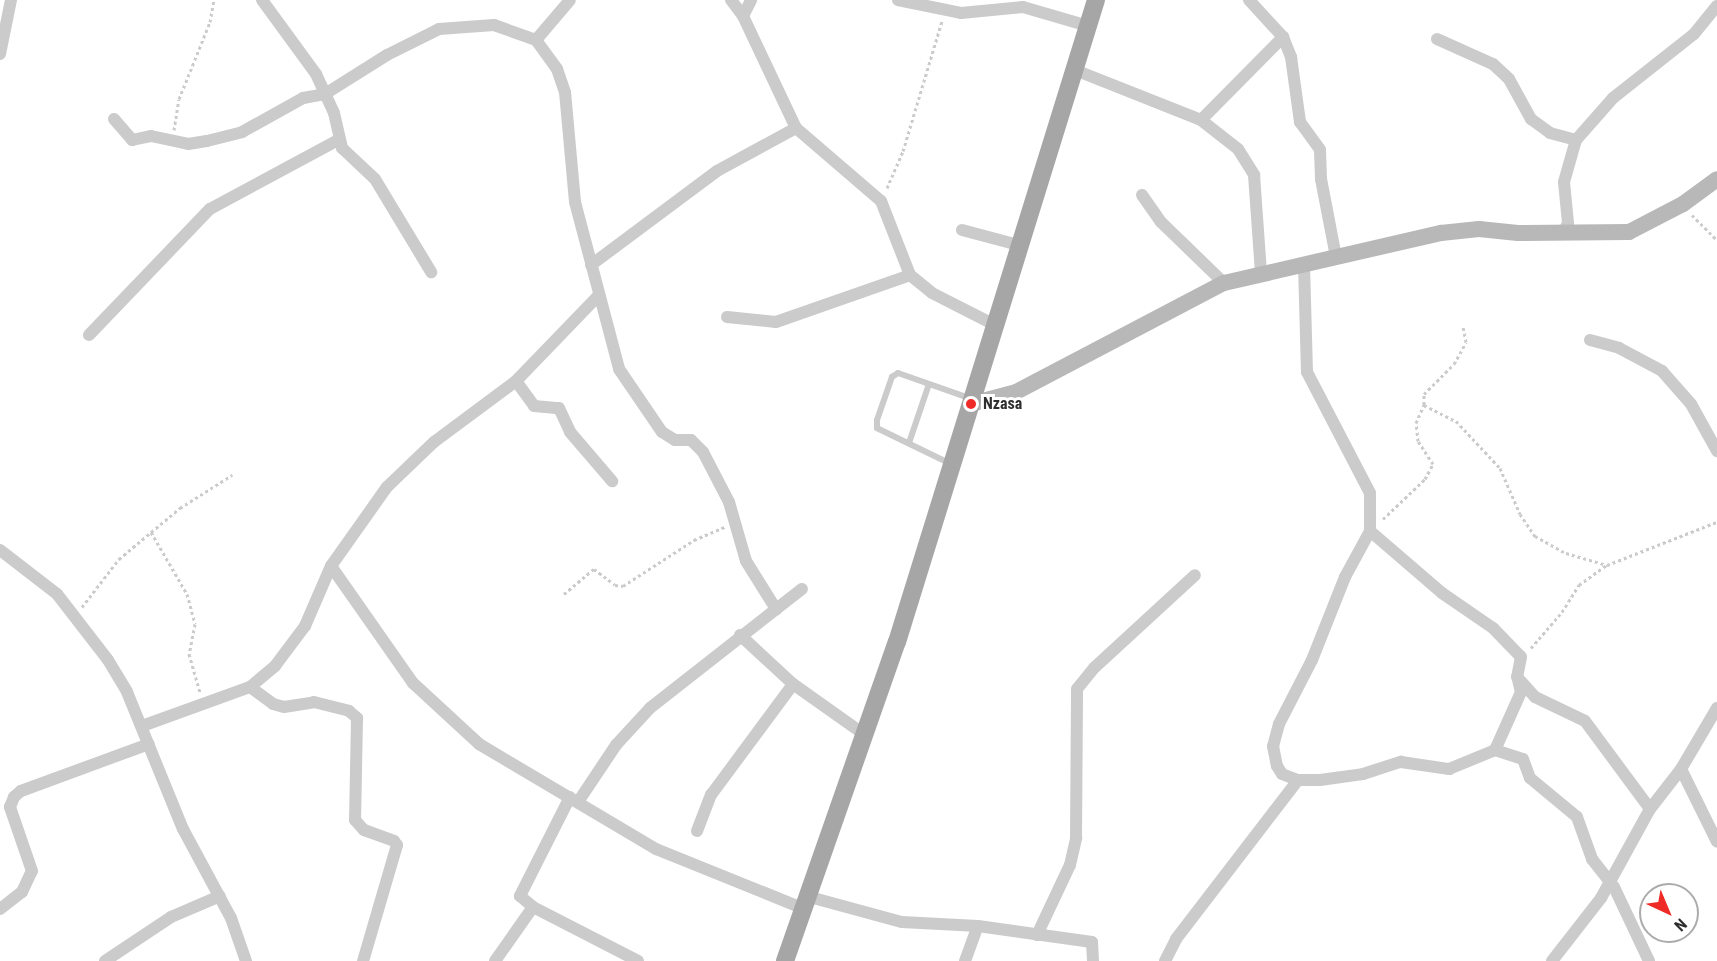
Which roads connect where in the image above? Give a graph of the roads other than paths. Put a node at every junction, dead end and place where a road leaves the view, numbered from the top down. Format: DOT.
graph roads {
  1 [pos="11,0"];
  2 [pos="262,0"];
  3 [pos="570,0"];
  4 [pos="731,0"];
  5 [pos="751,0"];
  6 [pos="898,0"];
  7 [pos="1096,0"];
  8 [pos="1249,0"];
  9 [pos="1717,6"];
  10 [pos="743,16"];
  11 [pos="1088,26"];
  12 [pos="1283,37"];
  13 [pos="1437,39"];
  14 [pos="536,40"];
  15 [pos="0,54"];
  16 [pos="1075,70"];
  17 [pos="325,94"];
  18 [pos="114,120"];
  19 [pos="1202,120"];
  20 [pos="796,128"];
  21 [pos="338,140"];
  22 [pos="1576,140"];
  23 [pos="1717,179"];
  24 [pos="1142,195"];
  25 [pos="962,230"];
  26 [pos="1563,233"];
  27 [pos="1022,246"];
  28 [pos="1336,256"];
  29 [pos="1304,265"];
  30 [pos="591,266"];
  31 [pos="431,272"];
  32 [pos="1261,273"];
  33 [pos="910,275"];
  34 [pos="1224,283"];
  35 [pos="599,295"];
  36 [pos="727,317"];
  37 [pos="997,326"];
  38 [pos="89,335"];
  39 [pos="1590,340"];
  40 [pos="516,381"];
  41 [pos="929,384"];
  42 [pos="972,402"];
  43 [pos="909,443"];
  44 [pos="1717,451"];
  45 [pos="954,466"];
  46 [pos="612,481"];
  47 [pos="1370,531"];
  48 [pos="0,550"];
  49 [pos="331,566"];
  50 [pos="1195,575"];
  51 [pos="802,590"];
  52 [pos="776,609"];
  53 [pos="740,635"];
  54 [pos="1517,677"];
  55 [pos="793,684"];
  56 [pos="250,687"];
  57 [pos="1717,708"];
  58 [pos="142,726"];
  59 [pos="865,735"];
  60 [pos="149,744"];
  61 [pos="1495,750"];
  62 [pos="1681,769"];
  63 [pos="1298,780"];
  64 [pos="574,799"];
  65 [pos="1650,809"];
  66 [pos="697,831"];
  67 [pos="1717,842"];
  68 [pos="1610,878"];
  69 [pos="220,896"];
  70 [pos="804,902"];
  71 [pos="533,907"];
  72 [pos="0,909"];
  73 [pos="978,926"];
  74 [pos="1037,935"];
  75 [pos="109,960"];
  76 [pos="246,961"];
  77 [pos="363,961"];
  78 [pos="495,961"];
  79 [pos="638,961"];
  80 [pos="785,961"];
  81 [pos="964,961"];
  82 [pos="1094,961"];
  83 [pos="1165,961"];
  84 [pos="1552,961"];
  85 [pos="1649,961"];
  1 -- 15 [label="street"];
  2 -- 17 [label="street"];
  3 -- 14 [label="street"];
  4 -- 10 [label="street"];
  5 -- 10 [label="street"];
  6 -- 11 [label="street"];
  7 -- 11 [label="main road"];
  8 -- 12 [label="street"];
  9 -- 22 [label="street"];
  10 -- 20 [label="street"];
  11 -- 16 [label="main road"];
  12 -- 19 [label="street"];
  12 -- 28 [label="street"];
  13 -- 22 [label="street"];
  14 -- 17 [label="street"];
  14 -- 30 [label="street"];
  16 -- 19 [label="street"];
  16 -- 27 [label="main road"];
  17 -- 18 [label="street"];
  17 -- 21 [label="street"];
  19 -- 32 [label="street"];
  20 -- 30 [label="street"];
  20 -- 33 [label="street"];
  21 -- 31 [label="street"];
  21 -- 38 [label="street"];
  22 -- 26 [label="street"];
  23 -- 26 [label="main road"];
  24 -- 34 [label="street"];
  25 -- 27 [label="street"];
  26 -- 28 [label="main road"];
  27 -- 37 [label="main road"];
  28 -- 29 [label="main road"];
  29 -- 32 [label="main road"];
  29 -- 47 [label="street"];
  30 -- 35 [label="street"];
  32 -- 34 [label="main road"];
  33 -- 36 [label="street"];
  33 -- 37 [label="street"];
  34 -- 42 [label="main road"];
  35 -- 40 [label="street"];
  35 -- 52 [label="street"];
  37 -- 42 [label="main road"];
  39 -- 44 [label="street"];
  40 -- 46 [label="street"];
  40 -- 49 [label="street"];
  41 -- 42 [label="lane"];
  41 -- 43 [label="lane"];
  41 -- 43 [label="lane"];
  42 -- 45 [label="main road"];
  43 -- 45 [label="lane"];
  45 -- 59 [label="main road"];
  47 -- 54 [label="street"];
  47 -- 63 [label="street"];
  48 -- 58 [label="street"];
  49 -- 56 [label="street"];
  49 -- 64 [label="street"];
  50 -- 74 [label="street"];
  51 -- 52 [label="street"];
  52 -- 53 [label="street"];
  53 -- 55 [label="street"];
  53 -- 64 [label="street"];
  54 -- 61 [label="street"];
  54 -- 65 [label="street"];
  55 -- 59 [label="street"];
  55 -- 66 [label="street"];
  56 -- 58 [label="street"];
  56 -- 77 [label="street"];
  57 -- 62 [label="street"];
  58 -- 60 [label="street"];
  59 -- 70 [label="main road"];
  60 -- 69 [label="street"];
  60 -- 72 [label="street"];
  61 -- 63 [label="street"];
  61 -- 68 [label="street"];
  62 -- 65 [label="street"];
  62 -- 67 [label="street"];
  63 -- 83 [label="street"];
  64 -- 70 [label="street"];
  64 -- 71 [label="street"];
  65 -- 68 [label="street"];
  68 -- 84 [label="street"];
  68 -- 85 [label="street"];
  69 -- 75 [label="street"];
  69 -- 76 [label="street"];
  70 -- 73 [label="street"];
  70 -- 80 [label="main road"];
  71 -- 78 [label="street"];
  71 -- 79 [label="street"];
  73 -- 74 [label="street"];
  73 -- 81 [label="street"];
  74 -- 82 [label="street"];
}
